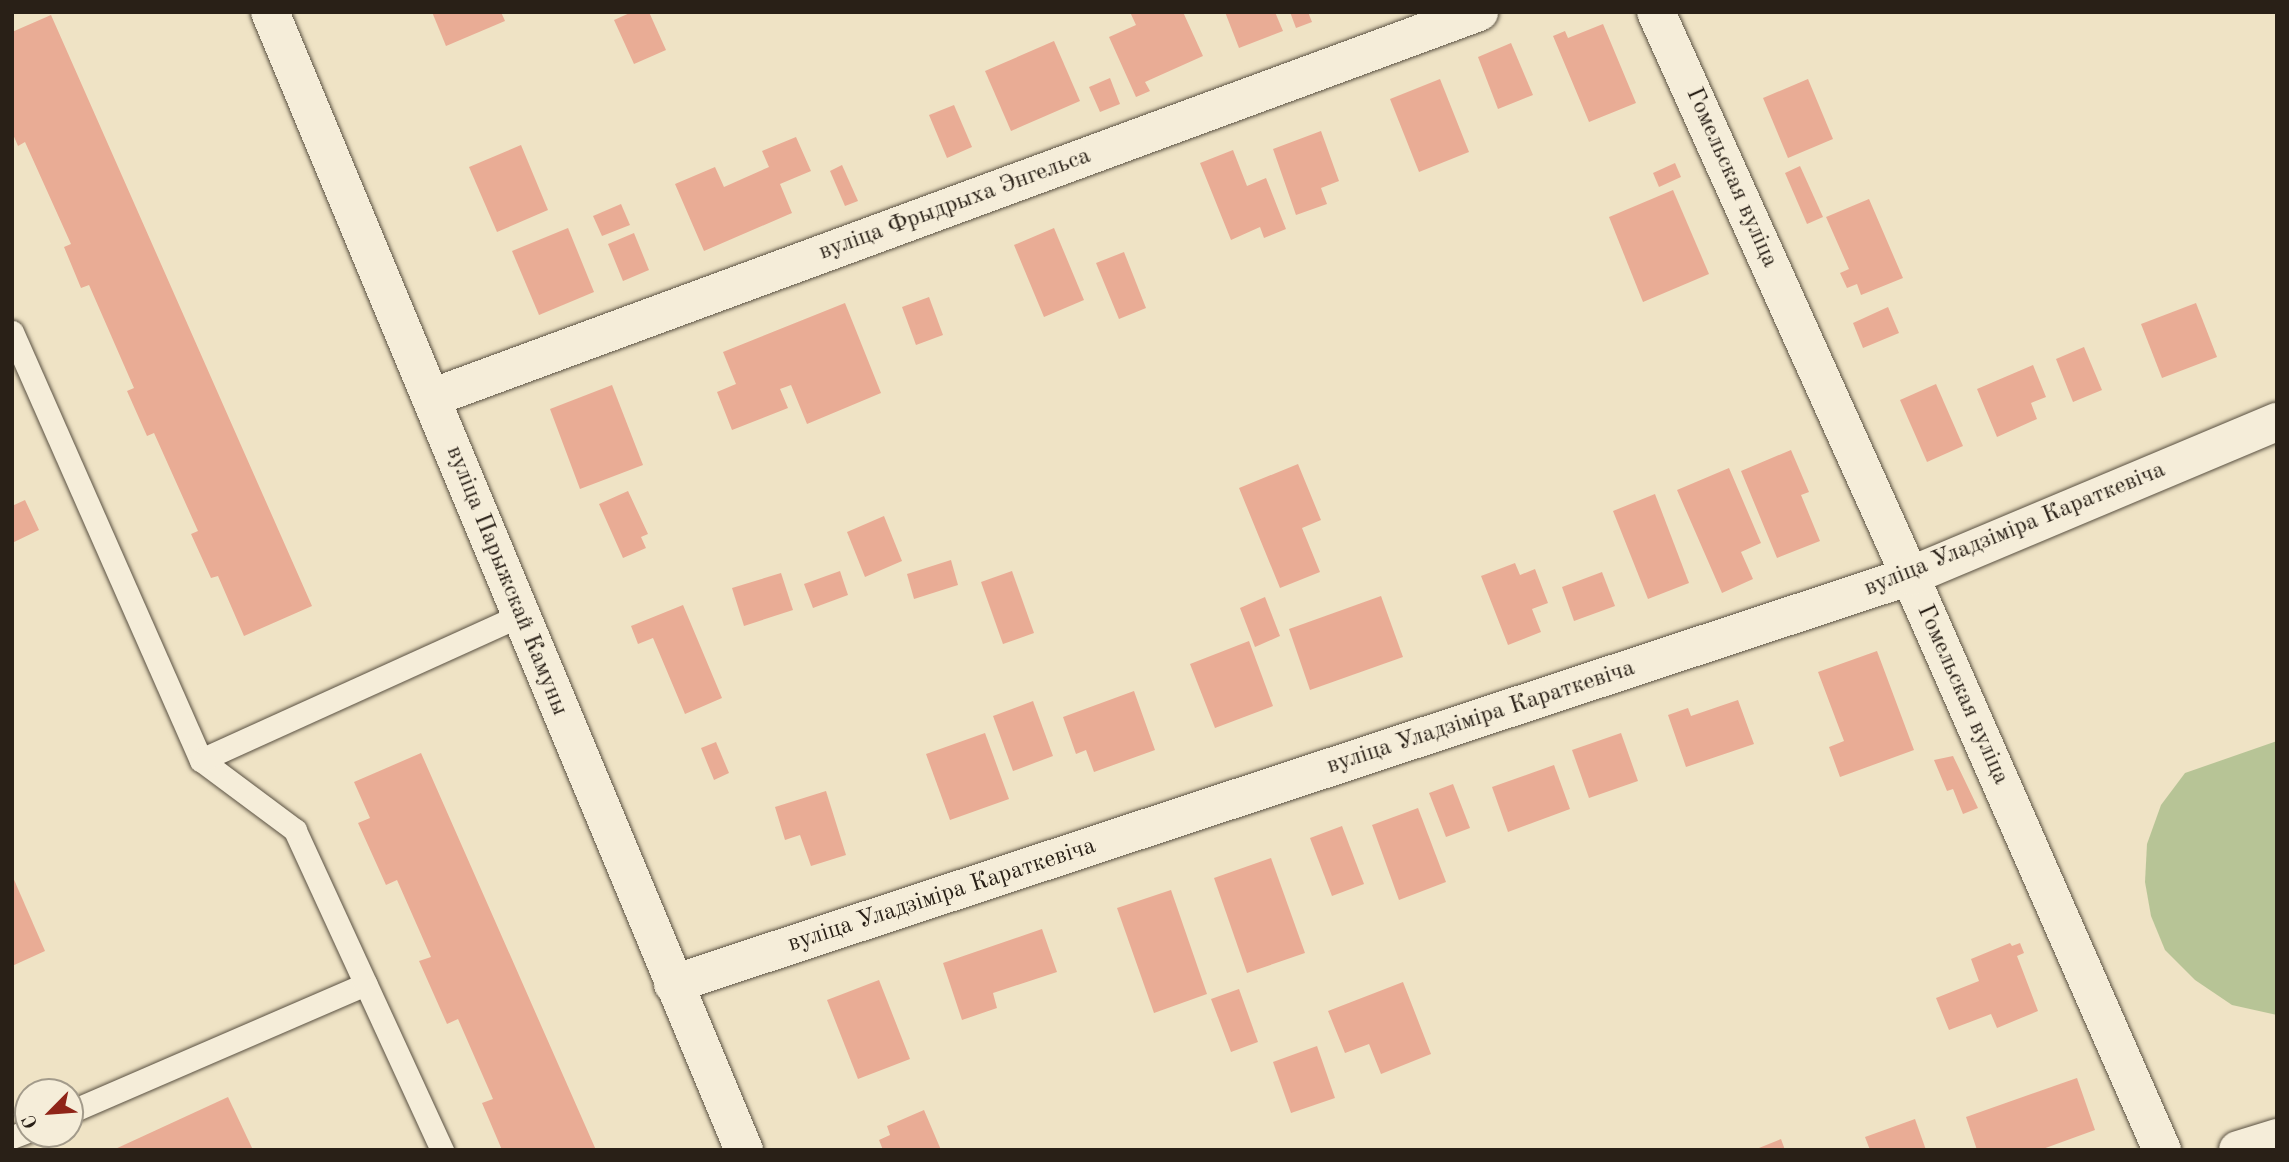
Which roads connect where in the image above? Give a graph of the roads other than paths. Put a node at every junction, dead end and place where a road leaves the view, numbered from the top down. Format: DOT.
graph roads {
  1 [pos="270,12"];
  2 [pos="1479,12"];
  3 [pos="1656,12"];
  4 [pos="12,332"];
  5 [pos="431,398"];
  6 [pos="2277,422"];
  7 [pos="1910,576"];
  8 [pos="520,615"];
  9 [pos="201,760"];
  10 [pos="366,984"];
  11 [pos="673,984"];
  12 [pos="84,1106"];
  13 [pos="2277,1138"];
  14 [pos="442,1150"];
  15 [pos="744,1150"];
  16 [pos="2162,1150"];
  17 [pos="2238,1150"];
  1 -- 5 [label="street, вуліца Парыжскай Камуны"];
  2 -- 5 [label="street, вуліца Фрыдрыха Энгельса"];
  3 -- 7 [label="street, Гомельская вуліца"];
  4 -- 9 [label="lane"];
  5 -- 8 [label="street, вуліца Парыжскай Камуны"];
  6 -- 7 [label="street, вуліца Уладзіміра Караткевіча"];
  7 -- 11 [label="street, вуліца Уладзіміра Караткевіча"];
  7 -- 16 [label="street, Гомельская вуліца"];
  8 -- 9 [label="lane"];
  8 -- 11 [label="street, вуліца Парыжскай Камуны"];
  9 -- 10 [label="lane"];
  10 -- 12 [label="lane"];
  10 -- 14 [label="lane"];
  11 -- 15 [label="street, вуліца Парыжскай Камуны"];
  13 -- 17 [label="street"];
}
